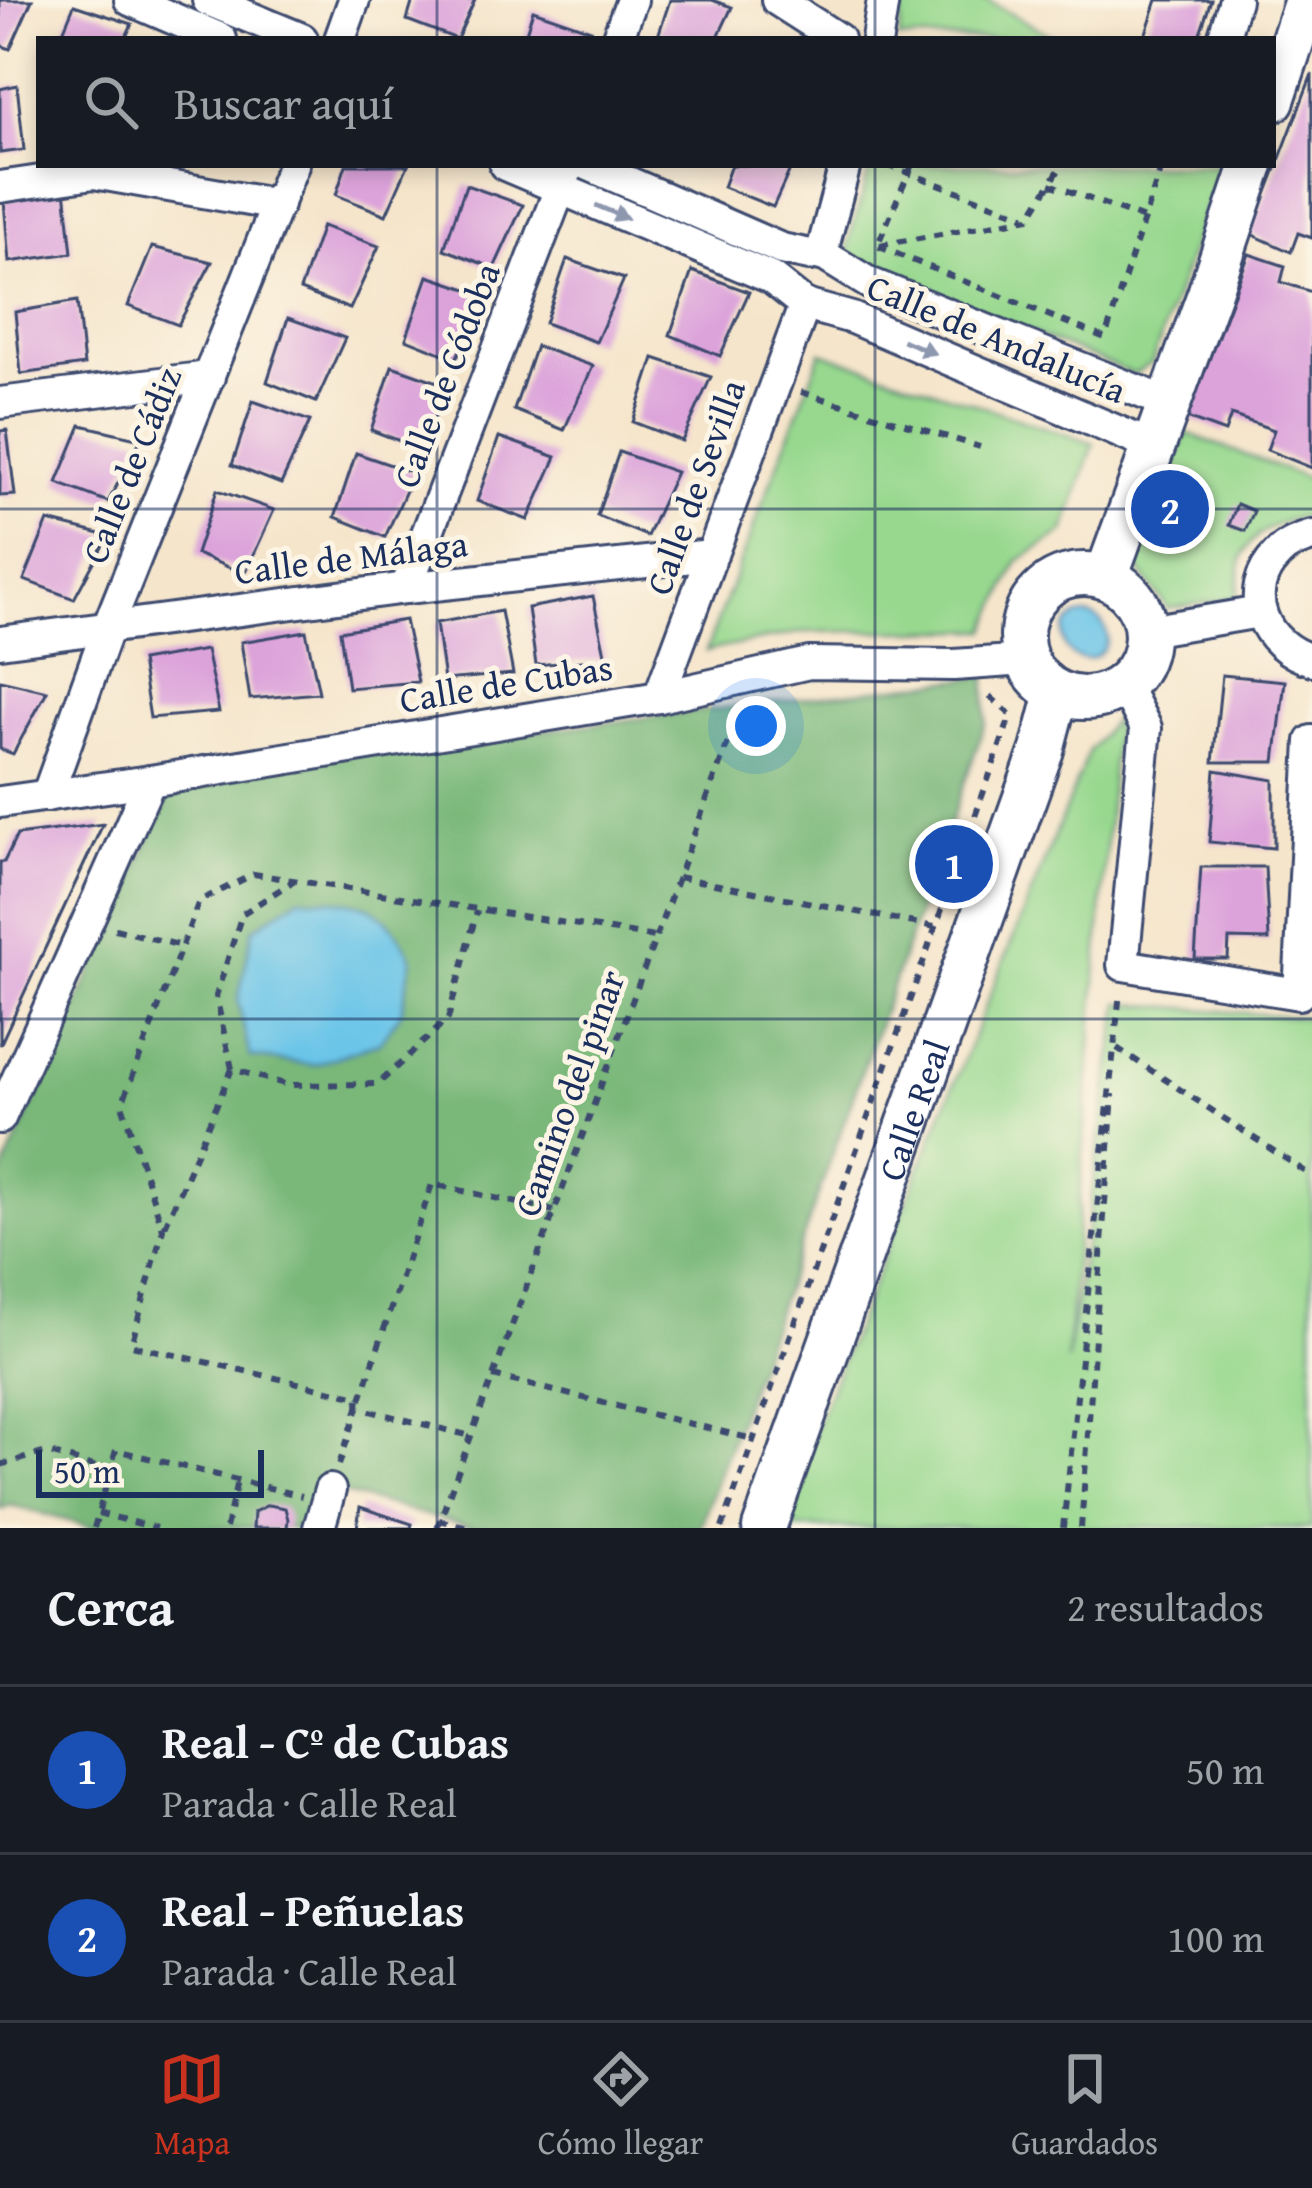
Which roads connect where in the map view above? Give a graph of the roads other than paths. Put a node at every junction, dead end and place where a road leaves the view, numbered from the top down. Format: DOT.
graph roads {
  1 [pos="130,0"];
  2 [pos="208,0"];
  3 [pos="354,0"];
  4 [pos="632,0"];
  5 [pos="777,0"];
  6 [pos="883,0"];
  7 [pos="1235,0"];
  8 [pos="1306,0"];
  9 [pos="214,36"];
  10 [pos="295,36"];
  11 [pos="341,36"];
  12 [pos="618,36"];
  13 [pos="833,36"];
  14 [pos="877,36"];
  15 [pos="1224,36"];
  16 [pos="1276,91"];
  17 [pos="292,168"];
  18 [pos="520,168"];
  19 [pos="596,168"];
  20 [pos="844,168"];
  21 [pos="1251,168"];
  22 [pos="564,177"];
  23 [pos="0,187"];
  24 [pos="278,205"];
  25 [pos="821,256"];
  26 [pos="805,304"];
  27 [pos="209,377"];
  28 [pos="0,403"];
  29 [pos="1168,403"];
  30 [pos="1152,446"];
  31 [pos="1312,536"];
  32 [pos="711,555"];
  33 [pos="1106,577"];
  34 [pos="406,588"];
  35 [pos="1260,612"];
  36 [pos="108,627"];
  37 [pos="1147,631"];
  38 [pos="0,642"];
  39 [pos="1026,660"];
  40 [pos="1312,660"];
  41 [pos="1124,685"];
  42 [pos="1058,693"];
  43 [pos="659,697"];
  44 [pos="1312,741"];
  45 [pos="150,781"];
  46 [pos="47,796"];
  47 [pos="0,802"];
  48 [pos="1306,1000"];
  49 [pos="0,1118"];
  50 [pos="764,1528"];
  1 -- 9 [label="street"];
  2 -- 10 [label="street"];
  3 -- 11 [label="street"];
  4 -- 12 [label="street"];
  5 -- 13 [label="street"];
  6 -- 14 [label="street"];
  7 -- 15 [label="street"];
  8 -- 16 [label="street"];
  17 -- 24 [label="street, Calle de Cádiz"];
  18 -- 22 [label="street, Calle de Andalucía"];
  19 -- 25 [label="street, Calle de Andalucía"];
  20 -- 25 [label="street"];
  21 -- 29 [label="street"];
  22 -- 26 [label="street, Calle de Andalucía, one-way"];
  22 -- 34 [label="street, Calle de Códoba"];
  23 -- 24 [label="street"];
  24 -- 27 [label="street, Calle de Cádiz"];
  25 -- 26 [label="street"];
  25 -- 26 [label="street"];
  25 -- 29 [label="street, Calle de Andalucía"];
  26 -- 30 [label="street, Calle de Andalucía, one-way"];
  26 -- 32 [label="street, Calle de Sevilla"];
  27 -- 28 [label="street"];
  27 -- 36 [label="street, Calle de Cádiz"];
  29 -- 30 [label="street"];
  30 -- 33 [label="street"];
  31 -- 35 [label="street"];
  32 -- 34 [label="street, Calle de Málaga"];
  32 -- 43 [label="street, Calle de Sevilla"];
  33 -- 37 [label="street"];
  33 -- 39 [label="street"];
  34 -- 36 [label="street, Calle de Málaga"];
  35 -- 37 [label="street"];
  35 -- 40 [label="street"];
  36 -- 38 [label="street, Calle de Málaga"];
  36 -- 46 [label="street, Calle de Cádiz"];
  37 -- 41 [label="street"];
  39 -- 42 [label="street"];
  39 -- 43 [label="street, Calle de Cubas"];
  41 -- 42 [label="street"];
  41 -- 48 [label="street"];
  42 -- 50 [label="street, Calle Real"];
  43 -- 45 [label="street, Calle de Cubas"];
  44 -- 48 [label="street"];
  45 -- 46 [label="street, Calle de Cubas"];
  45 -- 49 [label="street"];
  46 -- 47 [label="street, Calle de Cubas"];
}
